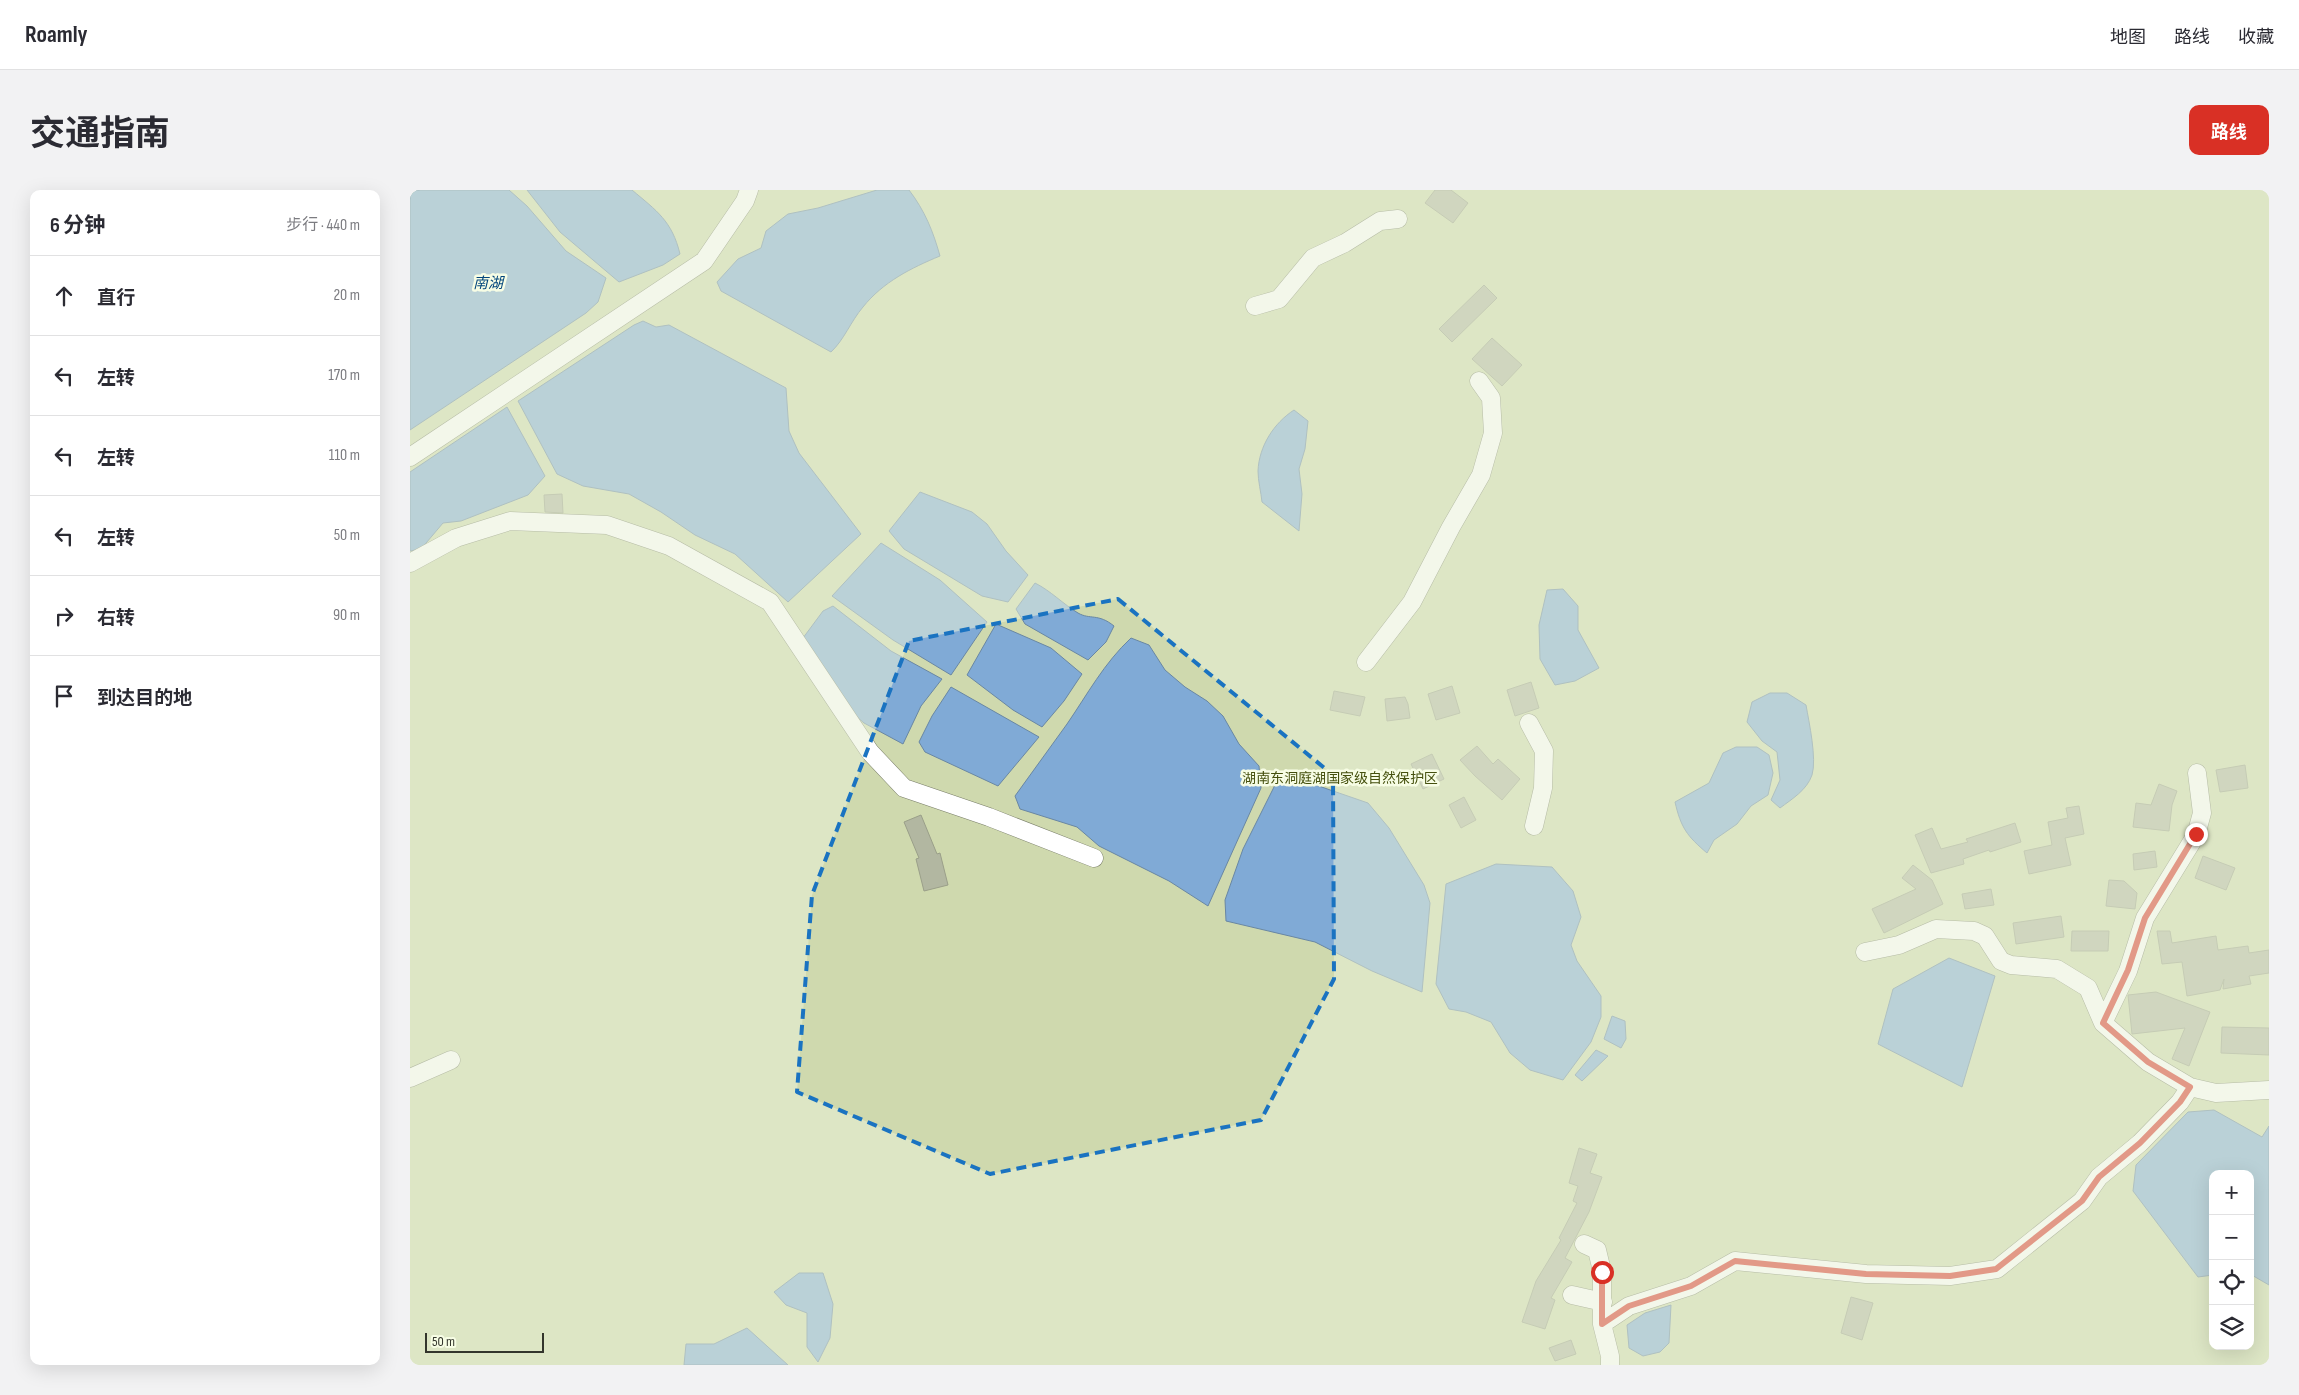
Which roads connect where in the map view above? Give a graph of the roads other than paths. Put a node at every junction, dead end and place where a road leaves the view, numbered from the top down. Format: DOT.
graph roads {
  1 [pos="749,190"];
  2 [pos="1398,220"];
  3 [pos="1255,306"];
  4 [pos="1479,381"];
  5 [pos="410,457"];
  6 [pos="410,563"];
  7 [pos="1366,662"];
  8 [pos="1529,723"];
  9 [pos="2197,774"];
  10 [pos="1534,826"];
  11 [pos="1094,858"];
  12 [pos="1865,952"];
  13 [pos="2103,1023"];
  14 [pos="451,1060"];
  15 [pos="410,1078"];
  16 [pos="2190,1087"];
  17 [pos="2269,1090"];
  18 [pos="1584,1244"];
  19 [pos="1572,1295"];
  20 [pos="1603,1302"];
  21 [pos="1602,1324"];
  22 [pos="1610,1365"];
  1 -- 5 [label="street"];
  2 -- 3 [label="street"];
  4 -- 7 [label="street"];
  6 -- 11 [label="street"];
  8 -- 10 [label="street"];
  9 -- 13 [label="street"];
  12 -- 13 [label="street"];
  13 -- 16 [label="street"];
  14 -- 15 [label="street"];
  16 -- 17 [label="street"];
  16 -- 21 [label="street"];
  18 -- 20 [label="street"];
  19 -- 20 [label="street"];
  20 -- 21 [label="street"];
  21 -- 22 [label="street"];
}
